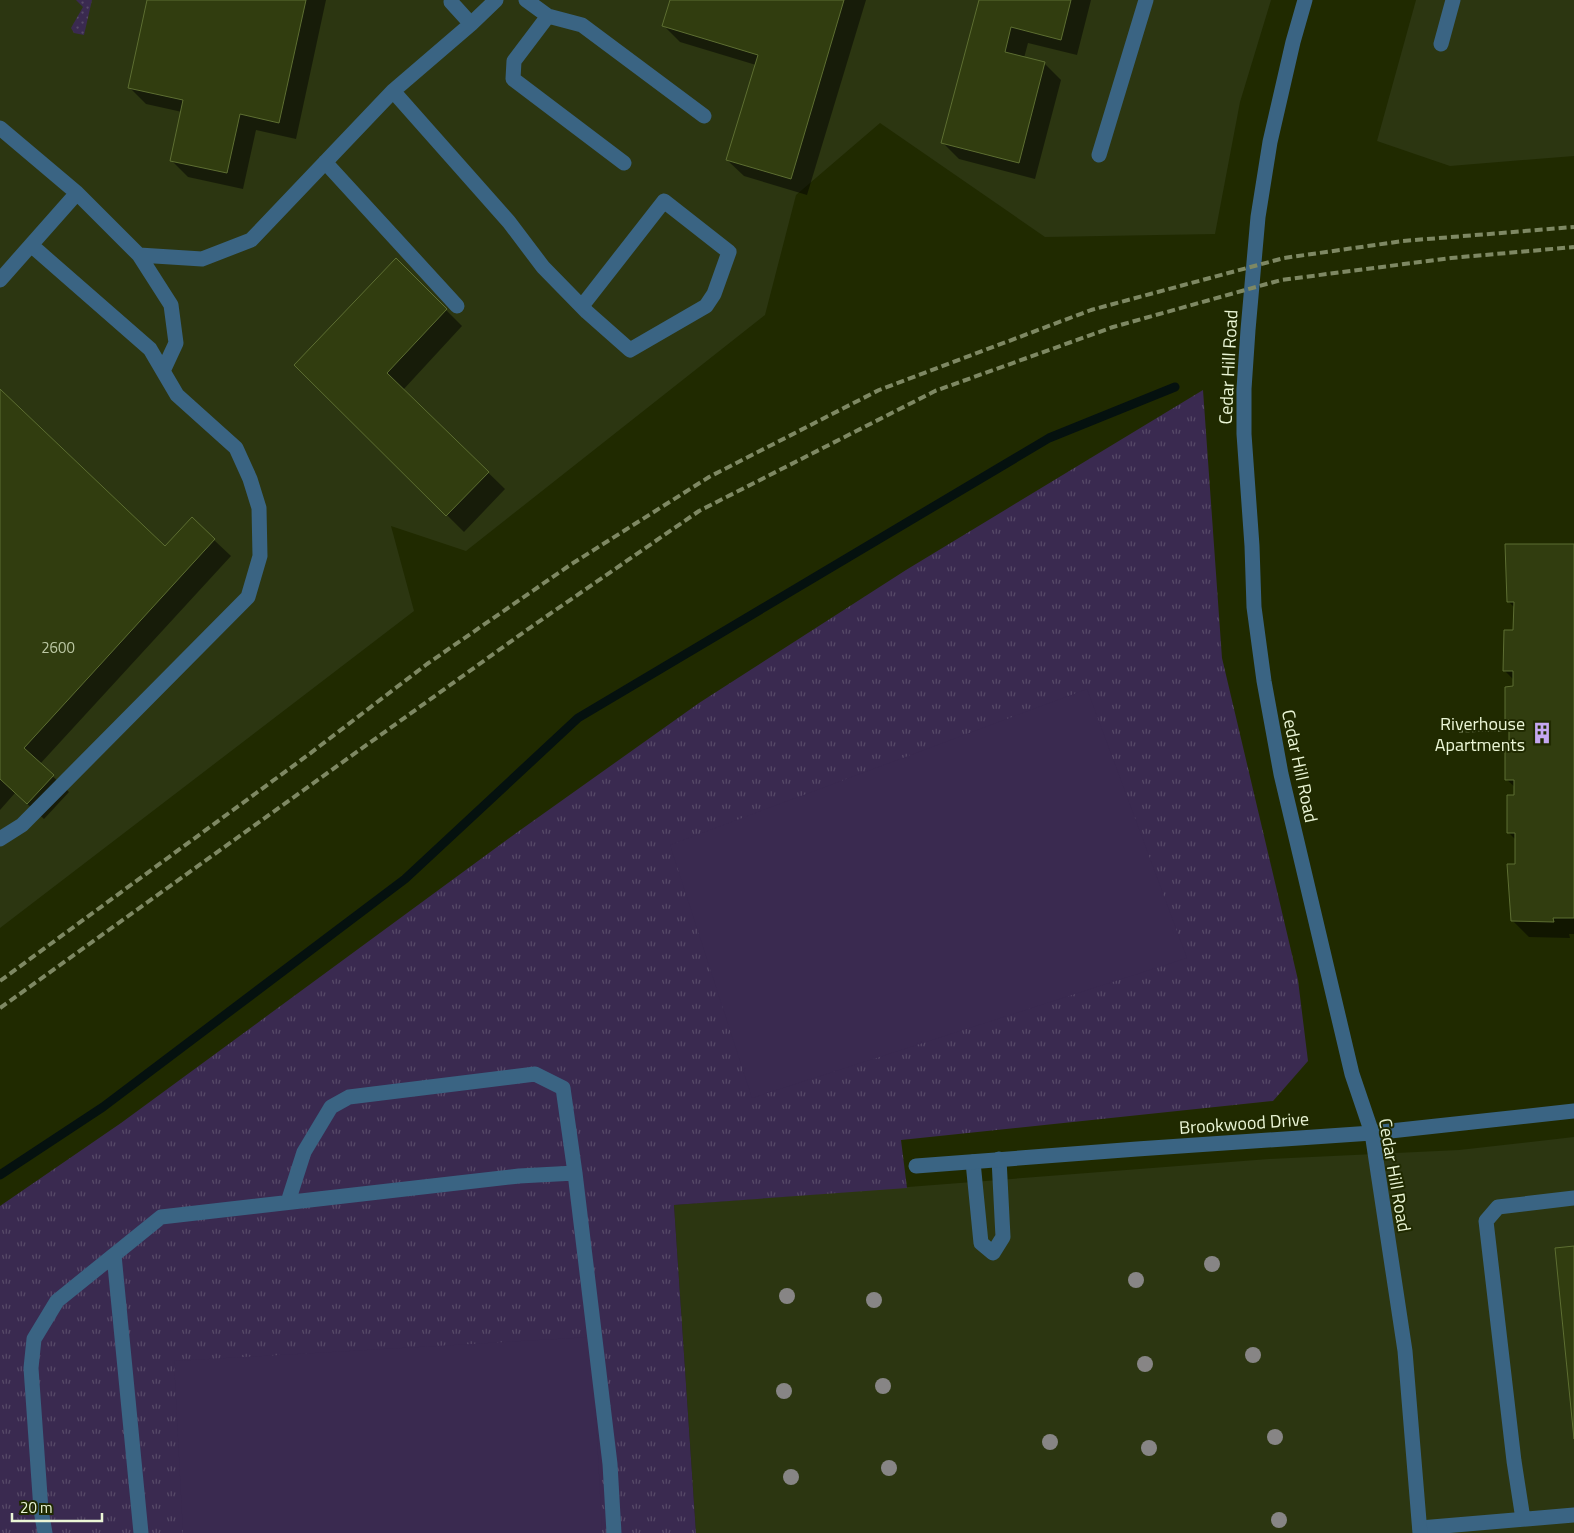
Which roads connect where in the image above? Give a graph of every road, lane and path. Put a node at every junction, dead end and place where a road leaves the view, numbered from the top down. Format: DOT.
graph roads {
  1 [pos="496,0"];
  2 [pos="526,0"];
  3 [pos="1146,0"];
  4 [pos="1305,0"];
  5 [pos="1453,0"];
  6 [pos="451,2"];
  7 [pos="548,16"];
  8 [pos="471,24"];
  9 [pos="1441,44"];
  10 [pos="393,91"];
  11 [pos="704,116"];
  12 [pos="0,128"];
  13 [pos="1099,155"];
  14 [pos="325,162"];
  15 [pos="624,163"];
  16 [pos="77,193"];
  17 [pos="31,245"];
  18 [pos="139,255"];
  19 [pos="0,280"];
  20 [pos="457,306"];
  21 [pos="582,306"];
  22 [pos="163,371"];
  23 [pos="1504,730"];
  24 [pos="1459,731"];
  25 [pos="0,839"];
  26 [pos="1574,1111"];
  27 [pos="1372,1133"];
  28 [pos="999,1159"];
  29 [pos="973,1162"];
  30 [pos="916,1166"];
  31 [pos="575,1173"];
  32 [pos="1574,1198"];
  33 [pos="288,1202"];
  34 [pos="114,1255"];
  35 [pos="1574,1515"];
  36 [pos="1523,1519"];
  37 [pos="1420,1530"];
  38 [pos="45,1533"];
  39 [pos="141,1533"];
  40 [pos="614,1533"];
  1 -- 8 [label="street"];
  2 -- 7 [label="street"];
  3 -- 13 [label="street"];
  4 -- 27 [label="street, Cedar Hill Road"];
  5 -- 9 [label="street"];
  6 -- 8 [label="street"];
  7 -- 11 [label="street"];
  7 -- 15 [label="street"];
  8 -- 10 [label="street"];
  10 -- 14 [label="street"];
  10 -- 21 [label="street"];
  12 -- 16 [label="street"];
  14 -- 18 [label="street"];
  14 -- 20 [label="street"];
  16 -- 17 [label="street"];
  16 -- 18 [label="street"];
  17 -- 19 [label="street"];
  17 -- 22 [label="street"];
  18 -- 22 [label="street"];
  21 -- 21 [label="street"];
  22 -- 25 [label="street"];
  23 -- 24 [label="path"];
  26 -- 27 [label="street, Brookwood Drive"];
  27 -- 28 [label="street, Brookwood Drive"];
  27 -- 37 [label="street, Cedar Hill Road"];
  28 -- 29 [label="street, Brookwood Drive"];
  28 -- 29 [label="street"];
  29 -- 30 [label="street, Brookwood Drive"];
  31 -- 33 [label="street"];
  31 -- 33 [label="street"];
  31 -- 40 [label="street"];
  32 -- 36 [label="street"];
  33 -- 34 [label="street"];
  34 -- 38 [label="street"];
  34 -- 39 [label="street"];
  35 -- 36 [label="street"];
  36 -- 37 [label="street"];
}
